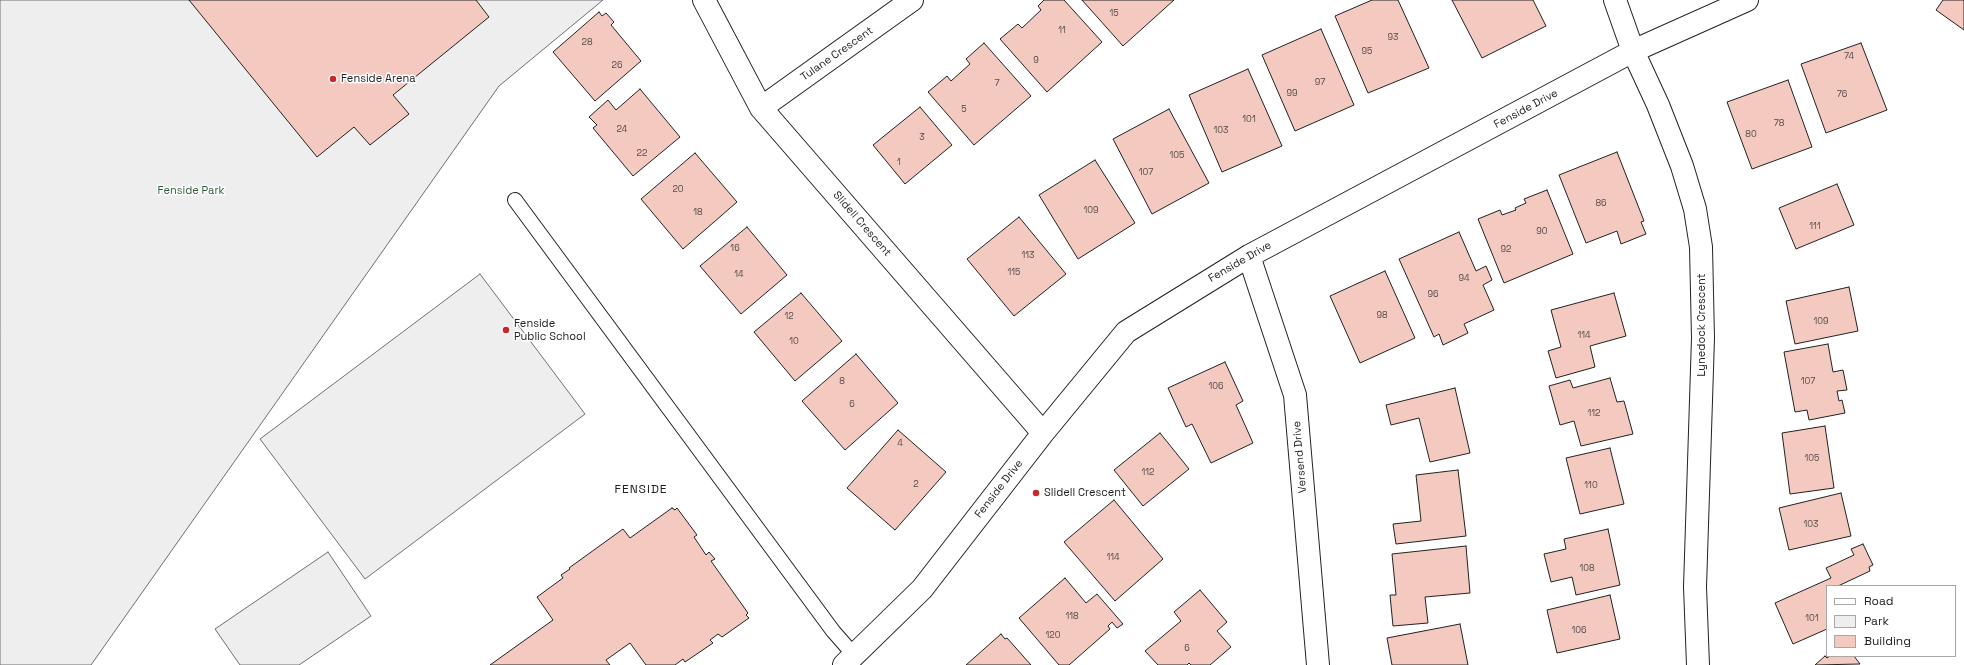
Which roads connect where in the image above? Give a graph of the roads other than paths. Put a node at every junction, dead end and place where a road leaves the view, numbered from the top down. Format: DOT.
graph roads {
  1 [pos="704,0"];
  2 [pos="912,0"];
  3 [pos="1615,0"];
  4 [pos="1747,0"];
  5 [pos="1633,52"];
  6 [pos="761,108"];
  7 [pos="515,200"];
  8 [pos="1249,256"];
  9 [pos="1043,433"];
  10 [pos="849,660"];
  11 [pos="1318,665"];
  12 [pos="1698,665"];
  1 -- 6 [label="street, Slidell Crescent"];
  2 -- 6 [label="street, Tulane Crescent"];
  3 -- 5 [label="street, Lynedock Crescent"];
  4 -- 5 [label="street, Fenside Drive"];
  5 -- 8 [label="street, Fenside Drive"];
  5 -- 12 [label="street, Lynedock Crescent"];
  6 -- 9 [label="street, Slidell Crescent"];
  7 -- 10 [label="lane"];
  8 -- 9 [label="street, Fenside Drive"];
  8 -- 11 [label="street, Versend Drive"];
  9 -- 10 [label="street, Fenside Drive"];
}
